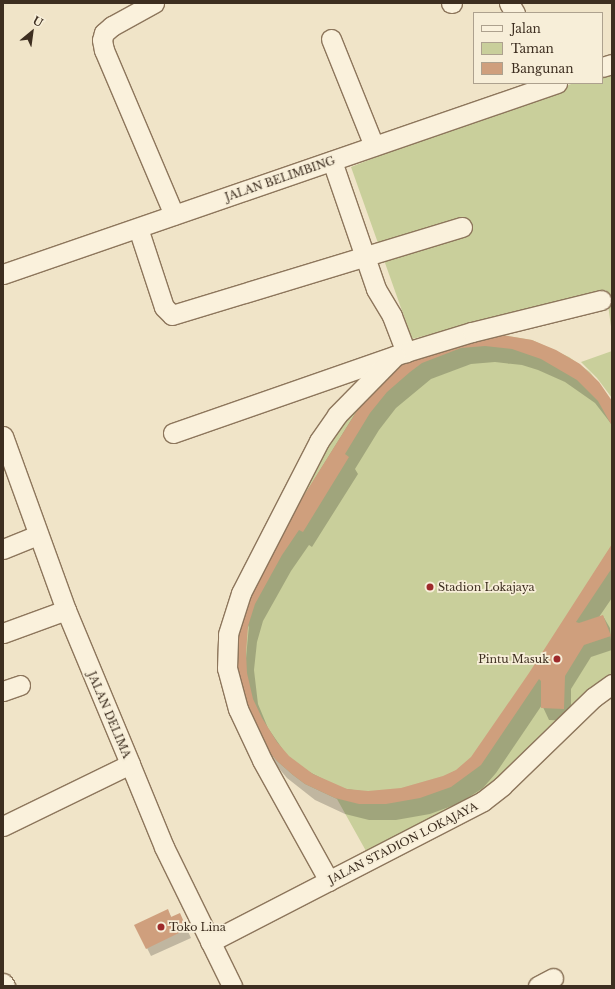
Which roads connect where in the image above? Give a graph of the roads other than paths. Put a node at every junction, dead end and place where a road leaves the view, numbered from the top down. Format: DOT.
graph roads {
  1 [pos="154,3"];
  2 [pos="509,3"];
  3 [pos="514,12"];
  4 [pos="330,39"];
  5 [pos="549,84"];
  6 [pos="374,146"];
  7 [pos="332,161"];
  8 [pos="174,215"];
  9 [pos="462,227"];
  10 [pos="138,228"];
  11 [pos="365,257"];
  12 [pos="3,274"];
  13 [pos="601,300"];
  14 [pos="400,354"];
  15 [pos="173,433"];
  16 [pos="3,436"];
  17 [pos="38,535"];
  18 [pos="3,549"];
  19 [pos="66,610"];
  20 [pos="3,632"];
  21 [pos="612,684"];
  22 [pos="130,764"];
  23 [pos="3,826"];
  24 [pos="329,881"];
  25 [pos="210,942"];
  26 [pos="3,983"];
  27 [pos="5,986"];
  28 [pos="232,986"];
  1 -- 8 [label="street"];
  2 -- 3 [label="street"];
  4 -- 6 [label="street"];
  5 -- 6 [label="street, JALAN BELIMBING"];
  6 -- 7 [label="street, JALAN BELIMBING"];
  7 -- 8 [label="street, JALAN BELIMBING"];
  7 -- 11 [label="street"];
  8 -- 10 [label="street, JALAN BELIMBING"];
  9 -- 11 [label="street"];
  10 -- 11 [label="street"];
  10 -- 12 [label="street, JALAN BELIMBING"];
  11 -- 14 [label="street"];
  13 -- 14 [label="street"];
  14 -- 15 [label="street"];
  14 -- 24 [label="street"];
  16 -- 17 [label="street, JALAN DELIMA"];
  17 -- 18 [label="street"];
  17 -- 19 [label="street, JALAN DELIMA"];
  19 -- 20 [label="street"];
  19 -- 22 [label="street, JALAN DELIMA"];
  21 -- 24 [label="street, JALAN STADION LOKAJAYA"];
  22 -- 23 [label="street"];
  22 -- 25 [label="street, JALAN DELIMA"];
  24 -- 25 [label="street, JALAN STADION LOKAJAYA"];
  25 -- 28 [label="street, JALAN DELIMA"];
  26 -- 27 [label="street"];
}
